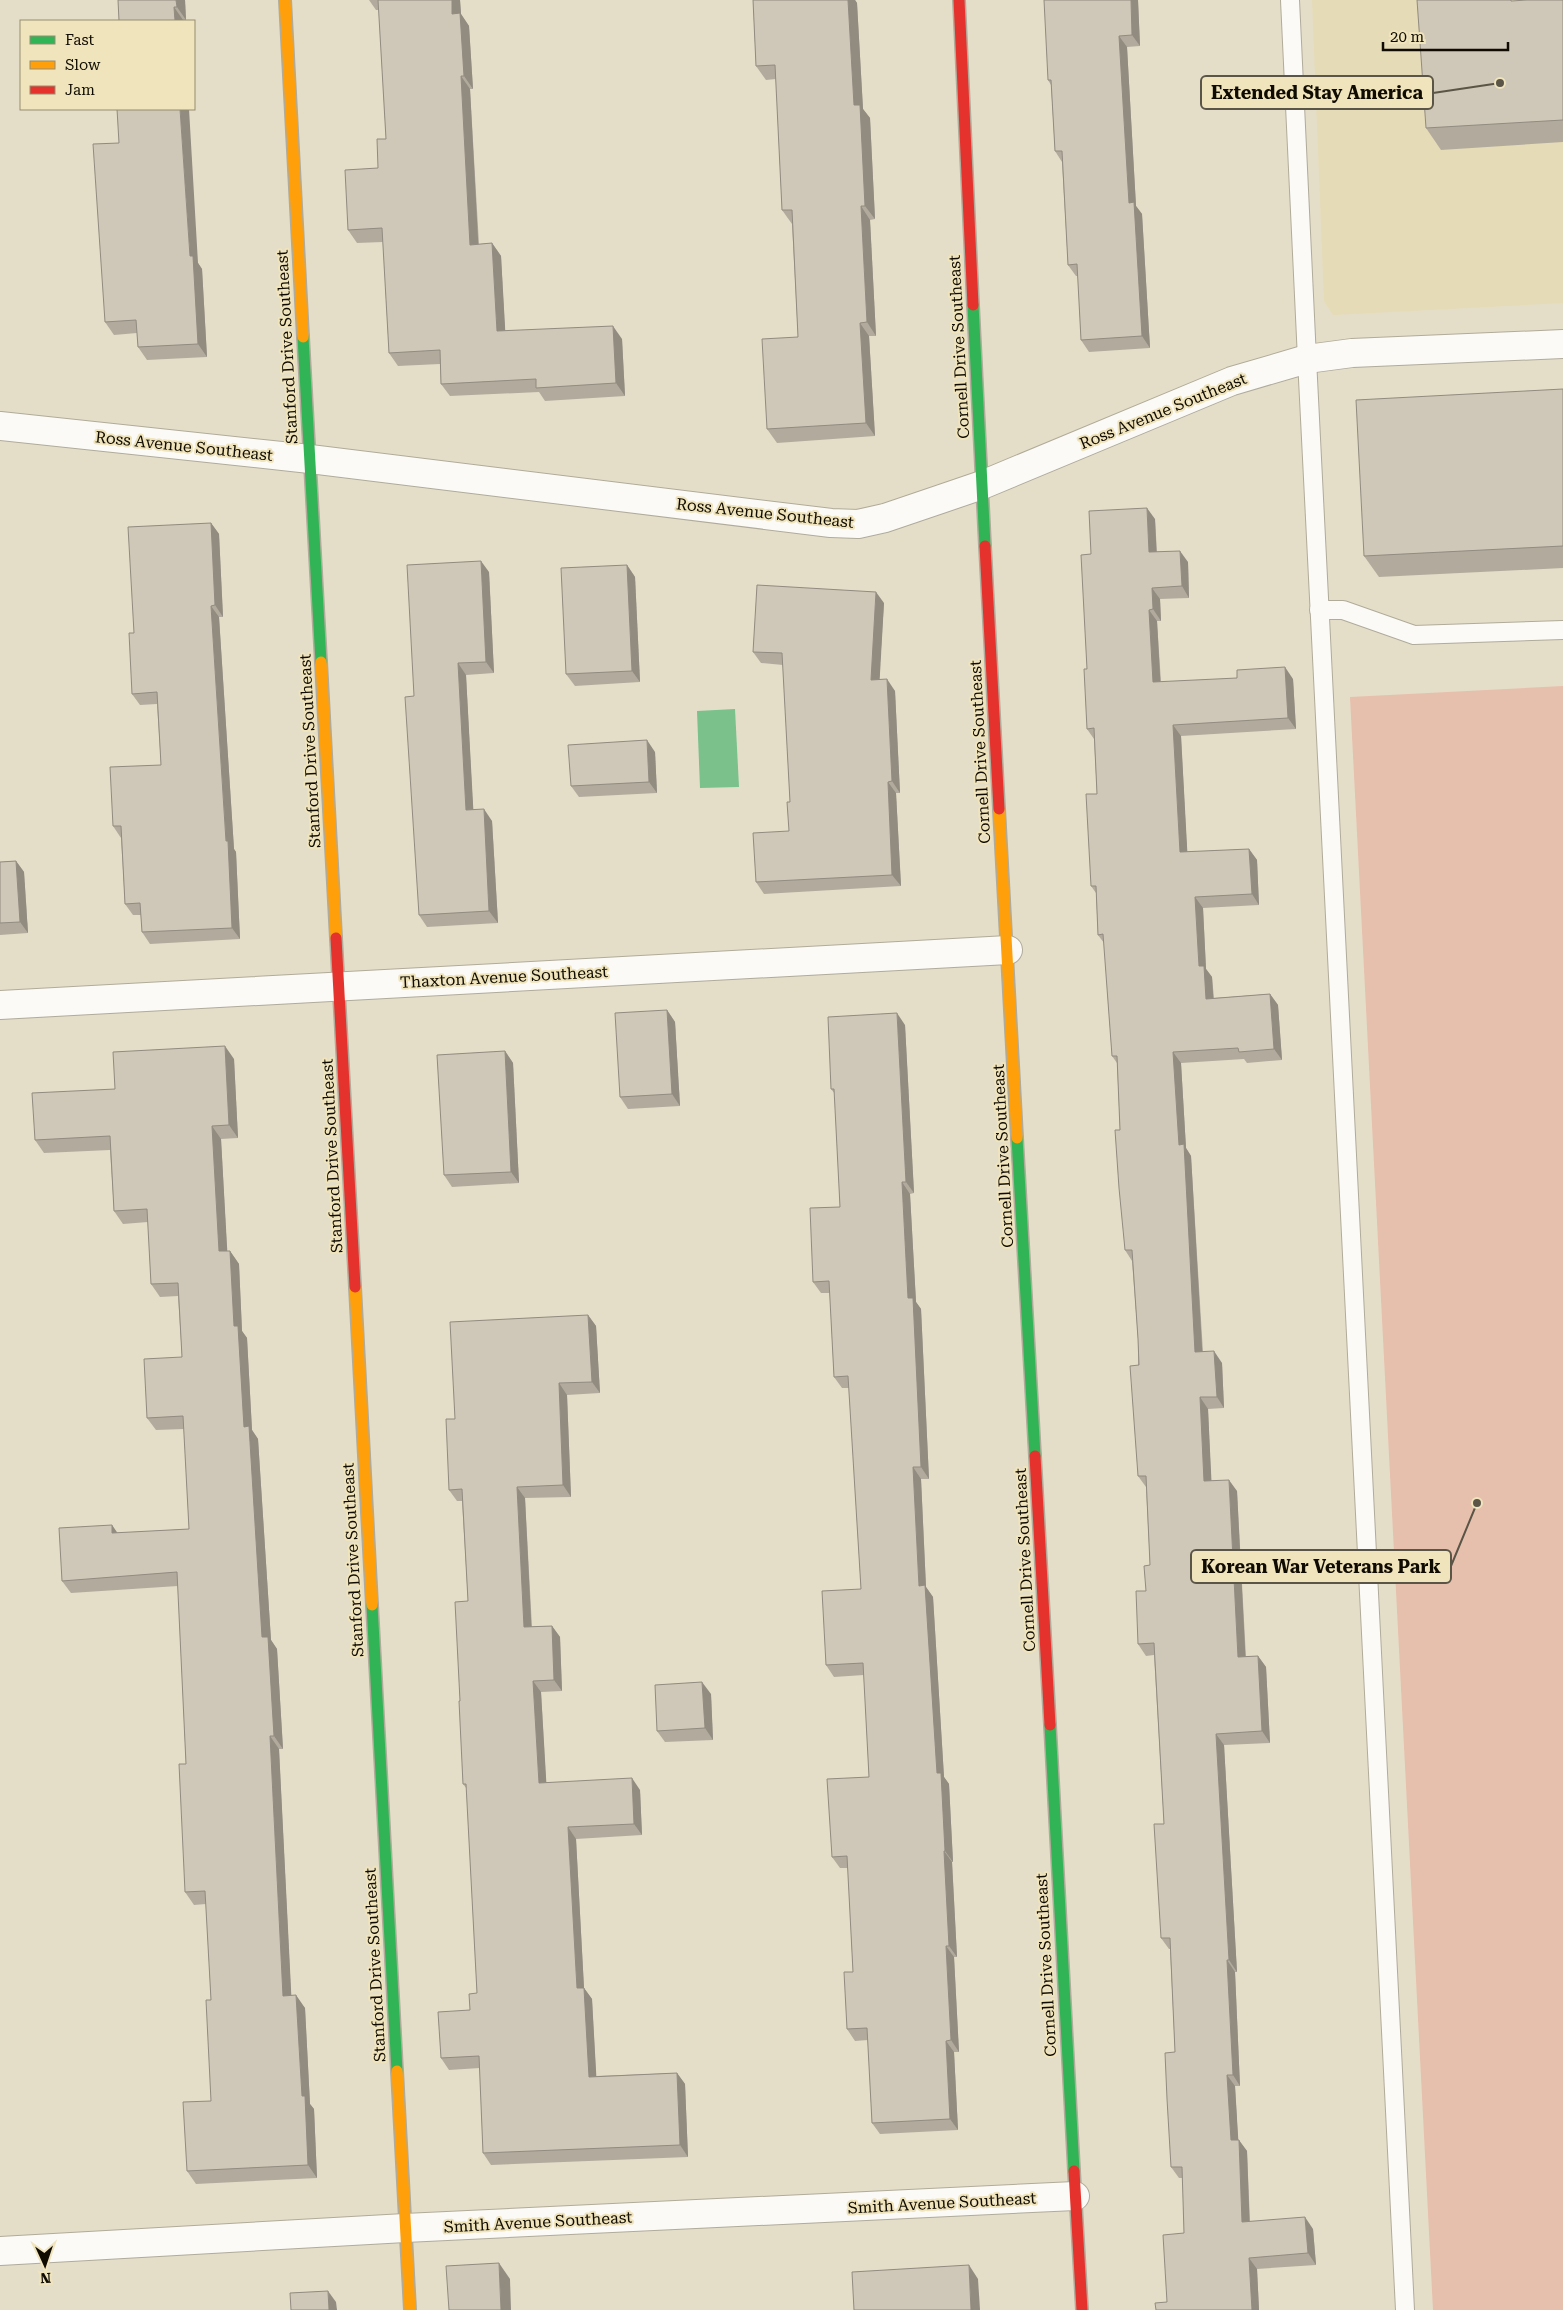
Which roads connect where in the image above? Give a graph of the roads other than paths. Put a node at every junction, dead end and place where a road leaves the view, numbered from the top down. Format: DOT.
graph roads {
  1 [pos="285,0"];
  2 [pos="959,0"];
  3 [pos="1290,0"];
  4 [pos="1563,344"];
  5 [pos="1307,359"];
  6 [pos="0,426"];
  7 [pos="310,459"];
  8 [pos="982,485"];
  9 [pos="1319,610"];
  10 [pos="1563,630"];
  11 [pos="1008,950"];
  12 [pos="339,986"];
  13 [pos="0,1005"];
  14 [pos="1075,2196"];
  15 [pos="405,2228"];
  16 [pos="0,2251"];
  17 [pos="410,2310"];
  18 [pos="1082,2310"];
  19 [pos="1405,2310"];
  1 -- 7 [label="street, Stanford Drive Southeast"];
  2 -- 8 [label="street, Cornell Drive Southeast"];
  3 -- 5 [label="lane"];
  4 -- 5 [label="street, Ross Avenue Southeast"];
  5 -- 8 [label="street, Ross Avenue Southeast"];
  5 -- 9 [label="lane"];
  6 -- 7 [label="street, Ross Avenue Southeast"];
  7 -- 8 [label="street, Ross Avenue Southeast"];
  7 -- 12 [label="street, Stanford Drive Southeast"];
  8 -- 11 [label="street, Cornell Drive Southeast"];
  9 -- 10 [label="lane"];
  9 -- 19 [label="lane"];
  11 -- 12 [label="street, Thaxton Avenue Southeast"];
  11 -- 14 [label="street, Cornell Drive Southeast"];
  12 -- 13 [label="street, Thaxton Avenue Southeast"];
  12 -- 15 [label="street, Stanford Drive Southeast"];
  14 -- 15 [label="street, Smith Avenue Southeast"];
  14 -- 18 [label="street, Cornell Drive Southeast"];
  15 -- 16 [label="street, Smith Avenue Southeast"];
  15 -- 17 [label="street, Stanford Drive Southeast"];
}
